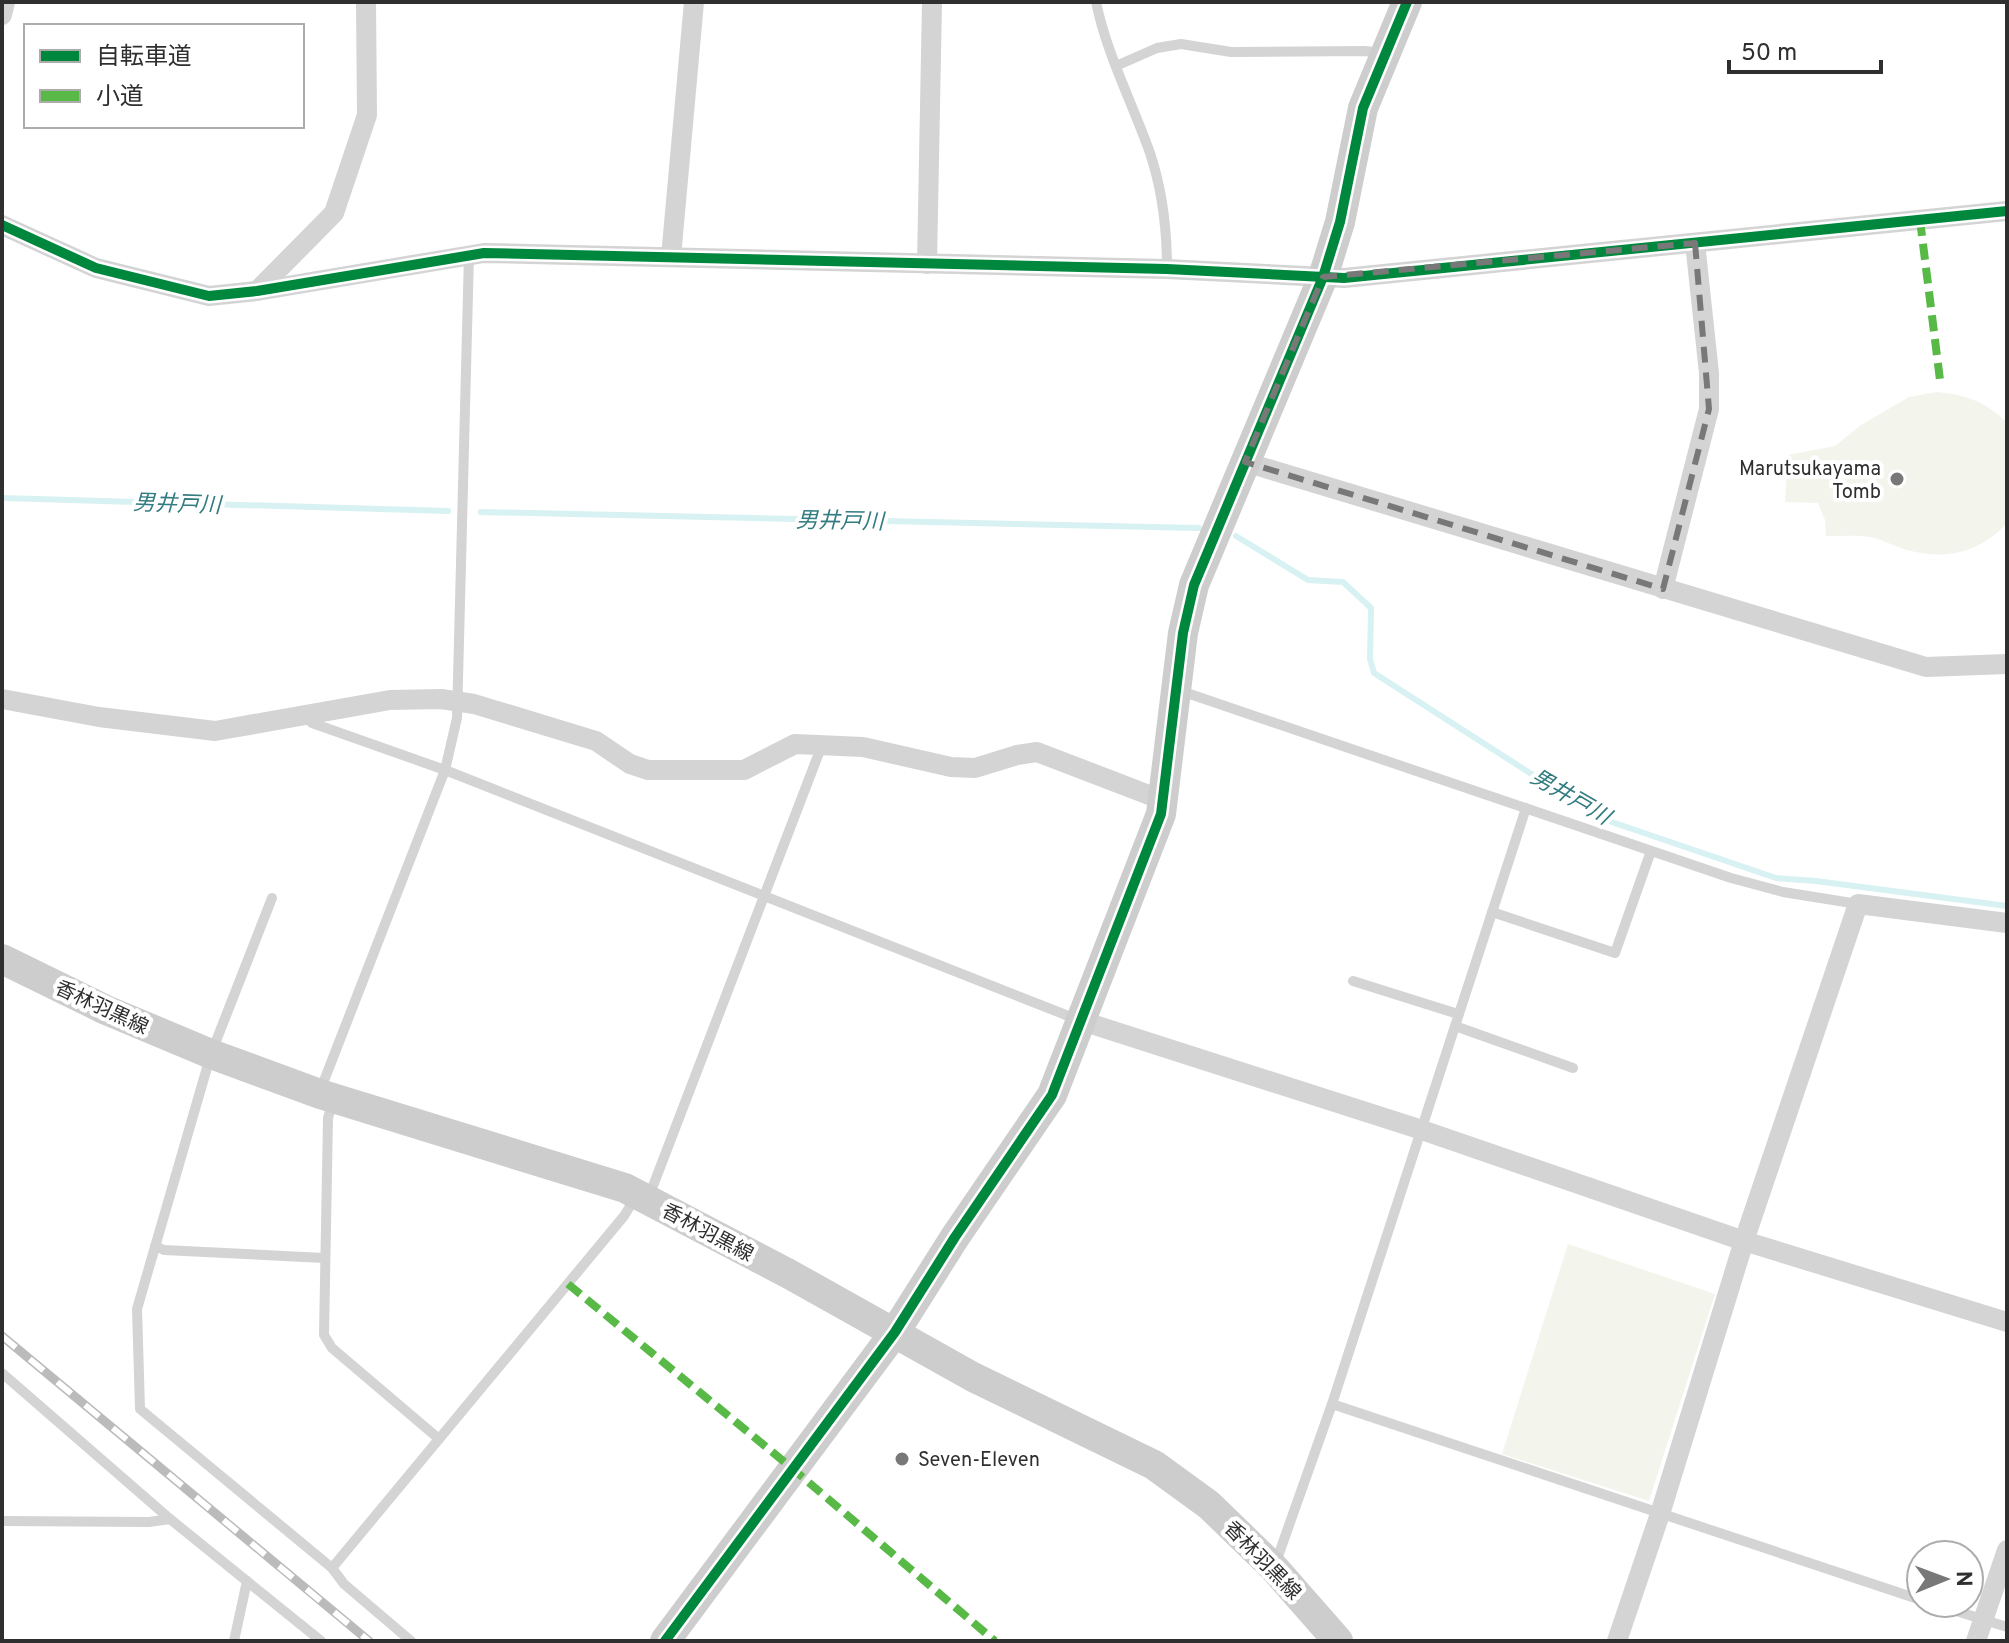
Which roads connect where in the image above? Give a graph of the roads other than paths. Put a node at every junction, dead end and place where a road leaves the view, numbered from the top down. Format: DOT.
graph roads {
  1 [pos="5,2"];
  2 [pos="366,2"];
  3 [pos="694,2"];
  4 [pos="932,2"];
  5 [pos="1096,2"];
  6 [pos="1407,2"];
  7 [pos="2,15"];
  8 [pos="1384,53"];
  9 [pos="1116,66"];
  10 [pos="2007,211"];
  11 [pos="2,225"];
  12 [pos="1695,243"];
  13 [pos="469,254"];
  14 [pos="671,257"];
  15 [pos="927,264"];
  16 [pos="1167,269"];
  17 [pos="1323,277"];
  18 [pos="257,291"];
  19 [pos="1245,462"];
  20 [pos="1663,589"];
  21 [pos="2007,664"];
  22 [pos="1176,689"];
  23 [pos="2,699"];
  24 [pos="459,702"];
  25 [pos="303,714"];
  26 [pos="822,745"];
  27 [pos="445,770"];
  28 [pos="1162,800"];
  29 [pos="1526,808"];
  30 [pos="1651,851"];
  31 [pos="764,896"];
  32 [pos="272,898"];
  33 [pos="1858,904"];
  34 [pos="1492,912"];
  35 [pos="2007,923"];
  36 [pos="2,959"];
  37 [pos="1353,981"];
  38 [pos="1458,1014"];
  39 [pos="1082,1021"];
  40 [pos="1455,1026"];
  41 [pos="211,1054"];
  42 [pos="1573,1068"];
  43 [pos="327,1096"];
  44 [pos="1419,1129"];
  45 [pos="642,1198"];
  46 [pos="1744,1241"];
  47 [pos="155,1246"];
  48 [pos="324,1258"];
  49 [pos="2007,1322"];
  50 [pos="895,1332"];
  51 [pos="2,1373"];
  52 [pos="1332,1404"];
  53 [pos="439,1439"];
  54 [pos="1660,1514"];
  55 [pos="170,1519"];
  56 [pos="2,1521"];
  57 [pos="2007,1550"];
  58 [pos="332,1568"];
  59 [pos="1274,1568"];
  60 [pos="247,1581"];
  61 [pos="1905,1595"];
  62 [pos="1980,1619"];
  63 [pos="1983,1620"];
  64 [pos="2007,1627"];
  65 [pos="234,1641"];
  66 [pos="321,1641"];
  67 [pos="411,1641"];
  68 [pos="665,1641"];
  69 [pos="1338,1641"];
  70 [pos="1617,1641"];
  71 [pos="1976,1641"];
  1 -- 7 [label="street"];
  2 -- 18 [label="street"];
  3 -- 14 [label="street"];
  4 -- 15 [label="street"];
  5 -- 9 [label="lane"];
  6 -- 8 [label="street"];
  8 -- 9 [label="lane"];
  8 -- 17 [label="street"];
  9 -- 16 [label="lane"];
  10 -- 12 [label="street"];
  11 -- 18 [label="street"];
  12 -- 17 [label="street"];
  12 -- 20 [label="street"];
  13 -- 14 [label="street"];
  13 -- 18 [label="street"];
  13 -- 24 [label="lane"];
  14 -- 15 [label="street"];
  15 -- 16 [label="street"];
  16 -- 17 [label="street"];
  17 -- 19 [label="street"];
  19 -- 20 [label="street"];
  19 -- 22 [label="street"];
  20 -- 21 [label="street"];
  22 -- 28 [label="street"];
  22 -- 29 [label="lane"];
  23 -- 25 [label="street"];
  24 -- 25 [label="street"];
  24 -- 26 [label="street"];
  24 -- 27 [label="lane"];
  25 -- 27 [label="lane"];
  26 -- 28 [label="street"];
  26 -- 31 [label="lane"];
  27 -- 31 [label="lane"];
  27 -- 43 [label="lane"];
  28 -- 39 [label="street"];
  29 -- 30 [label="lane"];
  29 -- 34 [label="lane"];
  30 -- 33 [label="lane"];
  30 -- 34 [label="lane"];
  31 -- 39 [label="lane"];
  31 -- 45 [label="lane"];
  32 -- 41 [label="lane"];
  33 -- 35 [label="street"];
  33 -- 46 [label="street"];
  34 -- 38 [label="lane"];
  36 -- 41 [label="street, 香林羽黒線"];
  37 -- 38 [label="lane"];
  38 -- 40 [label="lane"];
  39 -- 44 [label="street"];
  39 -- 50 [label="street"];
  40 -- 42 [label="lane"];
  40 -- 44 [label="lane"];
  41 -- 43 [label="street, 香林羽黒線"];
  41 -- 47 [label="lane"];
  43 -- 45 [label="street, 香林羽黒線"];
  43 -- 48 [label="lane"];
  44 -- 46 [label="street"];
  44 -- 52 [label="lane"];
  45 -- 50 [label="street, 香林羽黒線"];
  45 -- 53 [label="lane"];
  46 -- 49 [label="street"];
  46 -- 54 [label="street"];
  47 -- 48 [label="lane"];
  47 -- 58 [label="lane"];
  48 -- 53 [label="lane"];
  50 -- 59 [label="street, 香林羽黒線"];
  50 -- 68 [label="street"];
  51 -- 55 [label="lane"];
  52 -- 54 [label="lane"];
  52 -- 59 [label="lane"];
  53 -- 58 [label="lane"];
  54 -- 61 [label="lane"];
  54 -- 70 [label="street"];
  55 -- 56 [label="lane"];
  55 -- 60 [label="lane"];
  57 -- 63 [label="street"];
  58 -- 67 [label="lane"];
  59 -- 69 [label="street, 香林羽黒線"];
  60 -- 65 [label="lane"];
  60 -- 66 [label="lane"];
  62 -- 63 [label="lane"];
  63 -- 64 [label="lane"];
  63 -- 71 [label="street"];
}
